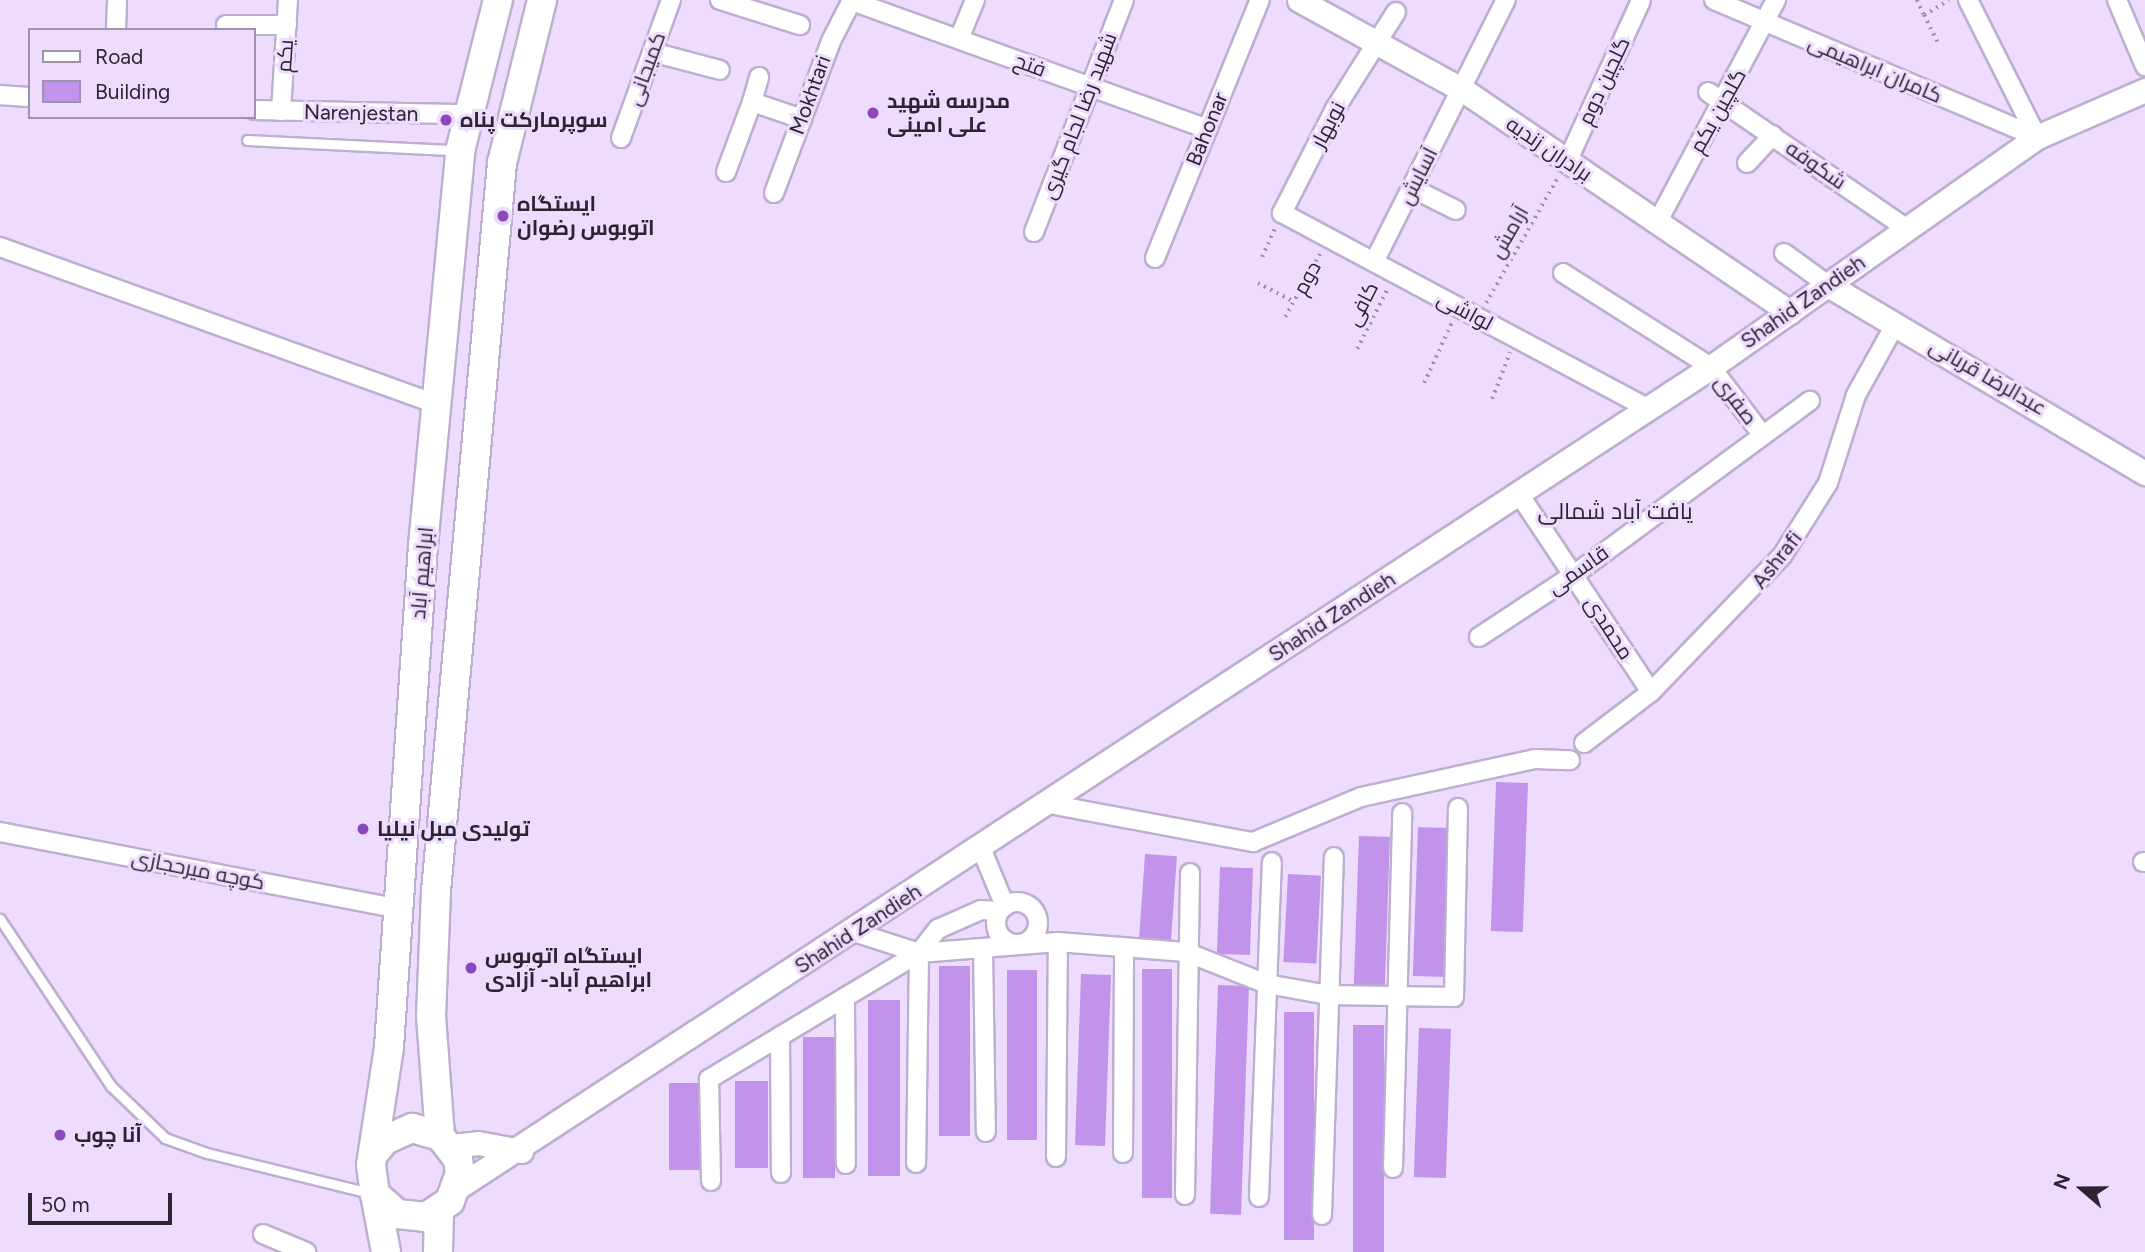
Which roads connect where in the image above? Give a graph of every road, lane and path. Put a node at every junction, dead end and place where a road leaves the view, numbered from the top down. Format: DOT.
graph roads {
  1 [pos="117,0"];
  2 [pos="288,0"];
  3 [pos="498,0"];
  4 [pos="542,0"];
  5 [pos="671,0"];
  6 [pos="720,0"];
  7 [pos="852,0"];
  8 [pos="975,0"];
  9 [pos="1124,0"];
  10 [pos="1260,0"];
  11 [pos="1299,0"];
  12 [pos="1506,0"];
  13 [pos="1641,0"];
  14 [pos="1714,0"];
  15 [pos="1776,0"];
  16 [pos="1917,0"];
  17 [pos="1949,0"];
  18 [pos="1968,0"];
  19 [pos="2117,0"];
  20 [pos="1396,12"];
  21 [pos="1924,16"];
  22 [pos="1766,22"];
  23 [pos="226,25"];
  24 [pos="286,25"];
  25 [pos="800,25"];
  26 [pos="116,28"];
  27 [pos="1377,38"];
  28 [pos="959,39"];
  29 [pos="1937,42"];
  30 [pos="652,52"];
  31 [pos="2145,66"];
  32 [pos="720,70"];
  33 [pos="760,76"];
  34 [pos="1090,86"];
  35 [pos="1463,90"];
  36 [pos="2145,90"];
  37 [pos="0,95"];
  38 [pos="28,97"];
  39 [pos="1716,97"];
  40 [pos="752,102"];
  41 [pos="256,110"];
  42 [pos="281,111"];
  43 [pos="469,114"];
  44 [pos="802,119"];
  45 [pos="1208,129"];
  46 [pos="1773,135"];
  47 [pos="621,138"];
  48 [pos="2036,138"];
  49 [pos="247,140"];
  50 [pos="460,151"];
  51 [pos="1567,162"];
  52 [pos="1747,163"];
  53 [pos="726,172"];
  54 [pos="1412,188"];
  55 [pos="774,192"];
  56 [pos="1456,210"];
  57 [pos="1282,213"];
  58 [pos="1658,221"];
  59 [pos="1907,229"];
  60 [pos="1034,232"];
  61 [pos="1329,238"];
  62 [pos="0,247"];
  63 [pos="1784,253"];
  64 [pos="1262,257"];
  65 [pos="1155,258"];
  66 [pos="1374,262"];
  67 [pos="1395,273"];
  68 [pos="1563,273"];
  69 [pos="1258,283"];
  70 [pos="1828,285"];
  71 [pos="1294,302"];
  72 [pos="1459,307"];
  73 [pos="1790,312"];
  74 [pos="1285,317"];
  75 [pos="1478,317"];
  76 [pos="1896,323"];
  77 [pos="1516,338"];
  78 [pos="1357,349"];
  79 [pos="1711,367"];
  80 [pos="1424,383"];
  81 [pos="1492,399"];
  82 [pos="1810,401"];
  83 [pos="436,404"];
  84 [pos="1649,409"];
  85 [pos="1761,433"];
  86 [pos="2145,473"];
  87 [pos="1519,494"];
  88 [pos="1574,574"];
  89 [pos="1479,637"];
  90 [pos="1651,692"];
  91 [pos="1584,743"];
  92 [pos="1570,760"];
  93 [pos="1049,804"];
  94 [pos="1458,808"];
  95 [pos="1402,813"];
  96 [pos="0,832"];
  97 [pos="981,848"];
  98 [pos="1334,857"];
  99 [pos="1272,862"];
  100 [pos="1190,873"];
  101 [pos="396,908"];
  102 [pos="1002,909"];
  103 [pos="0,919"];
  104 [pos="854,932"];
  105 [pos="1058,942"];
  106 [pos="1017,943"];
  107 [pos="1124,948"];
  108 [pos="983,949"];
  109 [pos="1186,952"];
  110 [pos="919,953"];
  111 [pos="1267,984"];
  112 [pos="1329,995"];
  113 [pos="845,997"];
  114 [pos="1397,998"];
  115 [pos="780,1036"];
  116 [pos="986,1132"];
  117 [pos="445,1141"];
  118 [pos="376,1151"];
  119 [pos="521,1151"];
  120 [pos="1123,1153"];
  121 [pos="1056,1157"];
  122 [pos="916,1163"];
  123 [pos="846,1164"];
  124 [pos="1393,1168"];
  125 [pos="781,1173"];
  126 [pos="711,1181"];
  127 [pos="457,1188"];
  128 [pos="375,1194"];
  129 [pos="1185,1195"];
  130 [pos="1259,1197"];
  131 [pos="439,1211"];
  132 [pos="1322,1215"];
  133 [pos="263,1234"];
  134 [pos="306,1252"];
  135 [pos="386,1252"];
  136 [pos="438,1252"];
  1 -- 26 [label="street"];
  2 -- 24 [label="street, یکم"];
  3 -- 43 [label="main road, ابراهیم آباد"];
  4 -- 117 [label="main road, ابراهیم آباد"];
  5 -- 30 [label="street, کمیجانی"];
  6 -- 25 [label="street"];
  7 -- 28 [label="street, فتح"];
  7 -- 44 [label="street, Mokhtari"];
  8 -- 28 [label="street"];
  9 -- 34 [label="street, شهید رضا لجام گیری"];
  10 -- 45 [label="street, Bahonar"];
  11 -- 27 [label="street, برادران زندیه"];
  12 -- 35 [label="street, آسایش"];
  13 -- 51 [label="street, گلچین دوم"];
  14 -- 22 [label="street, کامران ابراهیمی"];
  15 -- 22 [label="street, گلچین یکم"];
  16 -- 21 [label="path"];
  17 -- 21 [label="path"];
  18 -- 48 [label="street"];
  19 -- 31 [label="street"];
  20 -- 27 [label="street"];
  21 -- 29 [label="path"];
  22 -- 39 [label="street, گلچین یکم"];
  22 -- 48 [label="street, کامران ابراهیمی"];
  23 -- 24 [label="street"];
  24 -- 42 [label="street, یکم"];
  27 -- 35 [label="street, برادران زندیه"];
  27 -- 57 [label="street, نوبهار"];
  28 -- 34 [label="street, فتح"];
  30 -- 32 [label="street"];
  30 -- 47 [label="street, کمیجانی"];
  33 -- 40 [label="street"];
  34 -- 45 [label="street, فتح"];
  34 -- 60 [label="street, شهید رضا لجام گیری"];
  35 -- 51 [label="street, برادران زندیه"];
  35 -- 54 [label="street, آسایش"];
  36 -- 48 [label="street, Shahid Zandieh"];
  37 -- 38 [label="street"];
  39 -- 46 [label="street, شکوفه"];
  39 -- 58 [label="street, گلچین یکم"];
  40 -- 44 [label="street"];
  40 -- 53 [label="street"];
  41 -- 42 [label="street, Narenjestan"];
  42 -- 43 [label="street, Narenjestan"];
  43 -- 50 [label="main road, ابراهیم آباد"];
  44 -- 55 [label="street, Mokhtari"];
  45 -- 65 [label="street, Bahonar"];
  46 -- 52 [label="street"];
  46 -- 59 [label="street, شکوفه"];
  48 -- 59 [label="street, Shahid Zandieh"];
  49 -- 50 [label="lane"];
  50 -- 83 [label="main road, ابراهیم آباد"];
  51 -- 58 [label="street, برادران زندیه"];
  51 -- 75 [label="path, آرامش"];
  54 -- 56 [label="street"];
  54 -- 66 [label="street, آسایش"];
  57 -- 61 [label="street, لواشی"];
  57 -- 64 [label="path"];
  58 -- 73 [label="street, برادران زندیه"];
  59 -- 70 [label="street, Shahid Zandieh"];
  61 -- 66 [label="street, لواشی"];
  61 -- 71 [label="path, دوم"];
  62 -- 83 [label="street"];
  63 -- 70 [label="street"];
  66 -- 67 [label="street, لواشی"];
  67 -- 72 [label="street, لواشی"];
  67 -- 78 [label="path, کافی"];
  68 -- 79 [label="street"];
  69 -- 71 [label="path"];
  70 -- 73 [label="street, Shahid Zandieh"];
  70 -- 76 [label="street, عبدالرضا قربانی"];
  71 -- 74 [label="path, دوم"];
  72 -- 75 [label="street, لواشی"];
  72 -- 80 [label="path"];
  73 -- 79 [label="street, Shahid Zandieh"];
  75 -- 77 [label="street, لواشی"];
  76 -- 86 [label="street, عبدالرضا قربانی"];
  76 -- 90 [label="street, Ashrafi"];
  77 -- 81 [label="path"];
  77 -- 84 [label="street, لواشی"];
  79 -- 84 [label="street, Shahid Zandieh"];
  79 -- 85 [label="street, صفری"];
  82 -- 85 [label="street, قاسمی"];
  83 -- 101 [label="main road, ابراهیم آباد"];
  84 -- 87 [label="street, Shahid Zandieh"];
  85 -- 88 [label="street, قاسمی"];
  87 -- 88 [label="street, محمدی"];
  87 -- 93 [label="street, Shahid Zandieh"];
  88 -- 89 [label="street, قاسمی"];
  88 -- 90 [label="street, محمدی"];
  90 -- 91 [label="street, Ashrafi"];
  92 -- 93 [label="street"];
  93 -- 97 [label="street, Shahid Zandieh"];
  94 -- 114 [label="street"];
  95 -- 114 [label="street"];
  96 -- 101 [label="street, کوچه میرحجازی"];
  97 -- 102 [label="street"];
  97 -- 104 [label="street, Shahid Zandieh"];
  98 -- 112 [label="street"];
  99 -- 111 [label="street"];
  100 -- 109 [label="street"];
  101 -- 118 [label="main road, ابراهیم آباد"];
  102 -- 106 [label="street"];
  102 -- 106 [label="street"];
  102 -- 110 [label="street"];
  103 -- 128 [label="lane"];
  104 -- 110 [label="street"];
  104 -- 119 [label="street, Shahid Zandieh"];
  105 -- 106 [label="street"];
  105 -- 107 [label="street"];
  105 -- 121 [label="street"];
  106 -- 108 [label="street"];
  107 -- 109 [label="street"];
  107 -- 120 [label="street"];
  108 -- 110 [label="street"];
  108 -- 116 [label="street"];
  109 -- 111 [label="street"];
  109 -- 129 [label="street"];
  110 -- 113 [label="street"];
  110 -- 122 [label="street"];
  111 -- 112 [label="street"];
  111 -- 130 [label="street"];
  112 -- 114 [label="street"];
  112 -- 132 [label="street"];
  113 -- 115 [label="street"];
  113 -- 123 [label="street"];
  114 -- 124 [label="street"];
  115 -- 125 [label="street"];
  115 -- 126 [label="street"];
  117 -- 118 [label="main road"];
  117 -- 119 [label="street"];
  117 -- 127 [label="main road"];
  118 -- 128 [label="main road"];
  119 -- 127 [label="street, Shahid Zandieh"];
  127 -- 131 [label="main road"];
  128 -- 131 [label="main road"];
  128 -- 135 [label="main road"];
  131 -- 136 [label="main road"];
  133 -- 134 [label="street"];
}
